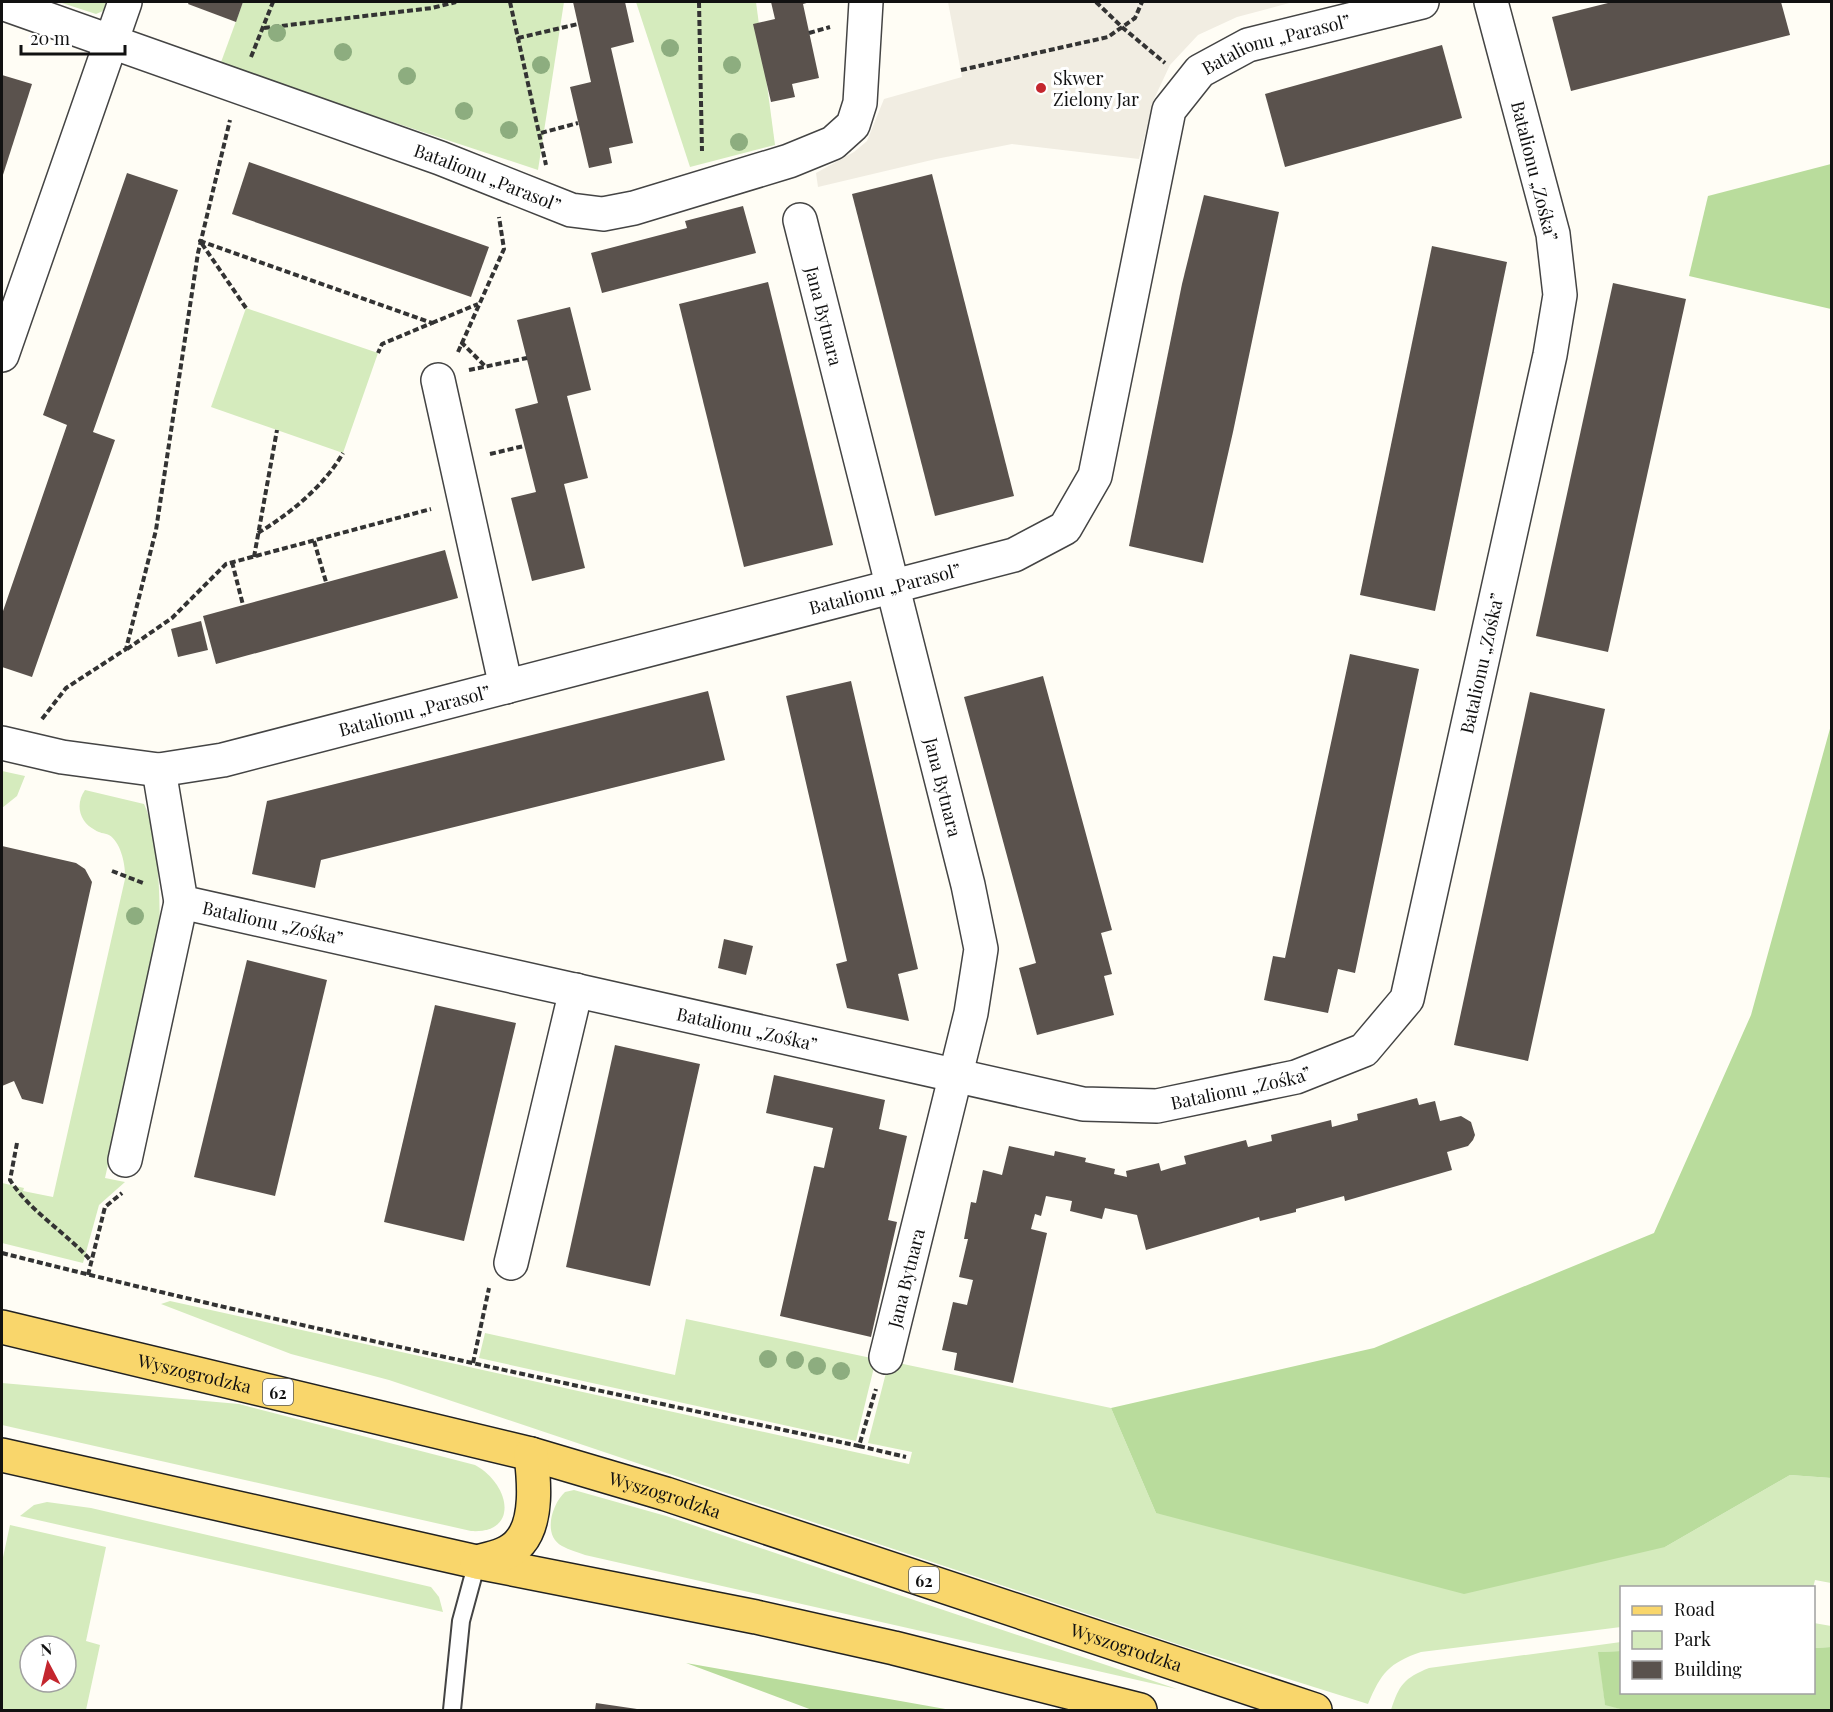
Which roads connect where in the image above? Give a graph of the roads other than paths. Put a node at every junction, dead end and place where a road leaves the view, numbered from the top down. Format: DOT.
graph roads {
  1 [pos="125,2"];
  2 [pos="866,2"];
  3 [pos="1422,2"];
  4 [pos="1491,2"];
  5 [pos="2,3"];
  6 [pos="111,43"];
  7 [pos="800,220"];
  8 [pos="2,355"];
  9 [pos="445,376"];
  10 [pos="892,585"];
  11 [pos="506,687"];
  12 [pos="11,745"];
  13 [pos="159,770"];
  14 [pos="181,902"];
  15 [pos="576,990"];
  16 [pos="957,1075"];
  17 [pos="125,1160"];
  18 [pos="511,1263"];
  19 [pos="2,1327"];
  20 [pos="886,1357"];
  21 [pos="531,1454"];
  22 [pos="2,1455"];
  23 [pos="477,1562"];
  24 [pos="452,1710"];
  25 [pos="1140,1710"];
  26 [pos="1315,1710"];
  1 -- 6 [label="street"];
  2 -- 6 [label="street, Batalionu „Parasol”"];
  3 -- 10 [label="street, Batalionu „Parasol”"];
  4 -- 16 [label="street, Batalionu „Zośka”"];
  5 -- 6 [label="street, Batalionu „Parasol”"];
  6 -- 8 [label="street"];
  7 -- 10 [label="street, Jana Bytnara"];
  9 -- 11 [label="street"];
  10 -- 11 [label="street, Batalionu „Parasol”"];
  10 -- 16 [label="street, Jana Bytnara"];
  11 -- 13 [label="street, Batalionu „Parasol”"];
  12 -- 13 [label="street, Batalionu „Parasol”"];
  13 -- 14 [label="street, Batalionu „Zośka”"];
  14 -- 15 [label="street, Batalionu „Zośka”"];
  14 -- 17 [label="street"];
  15 -- 16 [label="street, Batalionu „Zośka”"];
  15 -- 18 [label="street"];
  16 -- 20 [label="street, Jana Bytnara"];
  19 -- 21 [label="main road, Wyszogrodzka / 62"];
  21 -- 23 [label="main road"];
  21 -- 26 [label="main road, Wyszogrodzka / 62"];
  22 -- 23 [label="main road"];
  23 -- 24 [label="lane"];
  23 -- 25 [label="main road"];
}
